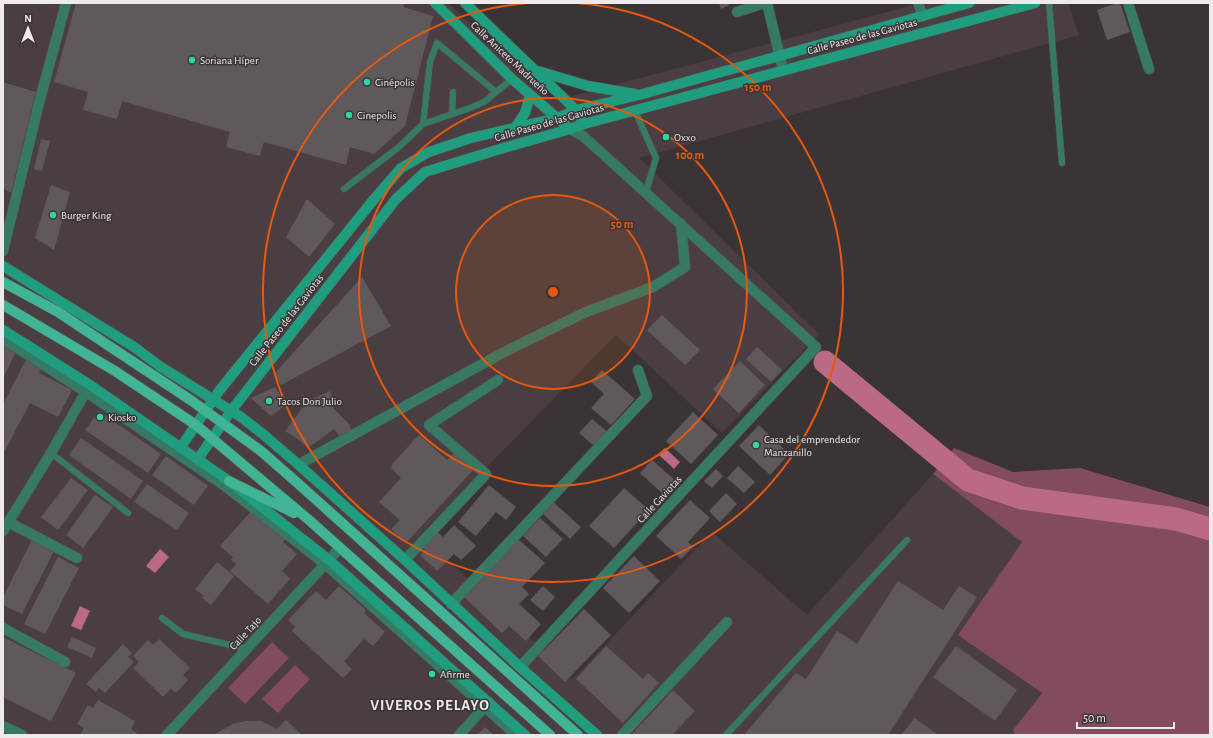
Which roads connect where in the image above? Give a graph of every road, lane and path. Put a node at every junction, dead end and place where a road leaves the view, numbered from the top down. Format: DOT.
graph roads {
  1 [pos="66,3"];
  2 [pos="435,3"];
  3 [pos="465,3"];
  4 [pos="766,3"];
  5 [pos="918,3"];
  6 [pos="969,3"];
  7 [pos="1035,3"];
  8 [pos="1049,3"];
  9 [pos="1128,3"];
  10 [pos="737,12"];
  11 [pos="923,16"];
  12 [pos="780,56"];
  13 [pos="1149,69"];
  14 [pos="535,70"];
  15 [pos="783,70"];
  16 [pos="512,79"];
  17 [pos="453,92"];
  18 [pos="496,92"];
  19 [pos="530,94"];
  20 [pos="639,95"];
  21 [pos="576,110"];
  22 [pos="635,111"];
  23 [pos="452,114"];
  24 [pos="557,118"];
  25 [pos="422,124"];
  26 [pos="584,124"];
  27 [pos="515,128"];
  28 [pos="570,129"];
  29 [pos="584,136"];
  30 [pos="1062,163"];
  31 [pos="344,189"];
  32 [pos="646,192"];
  33 [pos="682,224"];
  34 [pos="3,251"];
  35 [pos="3,266"];
  36 [pos="3,282"];
  37 [pos="3,305"];
  38 [pos="3,330"];
  39 [pos="3,339"];
  40 [pos="638,370"];
  41 [pos="498,380"];
  42 [pos="88,388"];
  43 [pos="214,399"];
  44 [pos="205,411"];
  45 [pos="231,411"];
  46 [pos="222,423"];
  47 [pos="196,425"];
  48 [pos="212,438"];
  49 [pos="181,447"];
  50 [pos="51,453"];
  51 [pos="198,459"];
  52 [pos="300,466"];
  53 [pos="229,481"];
  54 [pos="128,513"];
  55 [pos="309,520"];
  56 [pos="5,526"];
  57 [pos="907,540"];
  58 [pos="340,548"];
  59 [pos="77,558"];
  60 [pos="405,560"];
  61 [pos="327,562"];
  62 [pos="451,604"];
  63 [pos="162,618"];
  64 [pos="727,622"];
  65 [pos="3,628"];
  66 [pos="247,649"];
  67 [pos="64,662"];
  68 [pos="520,667"];
  69 [pos="487,704"];
  70 [pos="3,726"];
  71 [pos="17,734"];
  72 [pos="167,735"];
  73 [pos="459,735"];
  74 [pos="516,735"];
  75 [pos="525,735"];
  76 [pos="550,735"];
  77 [pos="578,735"];
  78 [pos="597,735"];
  79 [pos="622,735"];
  80 [pos="726,735"];
  1 -- 34 [label="street"];
  2 -- 16 [label="main road, Calle Aniceto Madrueño"];
  3 -- 14 [label="main road, Calle Aniceto Madrueño"];
  4 -- 10 [label="street"];
  4 -- 12 [label="street"];
  5 -- 11 [label="street"];
  6 -- 11 [label="main road, Calle Paseo de las Gaviotas"];
  7 -- 15 [label="main road, Calle Paseo de las Gaviotas"];
  8 -- 30 [label="lane"];
  9 -- 13 [label="street"];
  11 -- 12 [label="main road, Calle Paseo de las Gaviotas"];
  12 -- 15 [label="street"];
  12 -- 20 [label="main road, Calle Paseo de las Gaviotas"];
  14 -- 20 [label="main road"];
  14 -- 21 [label="main road, Calle Aniceto Madrueño"];
  15 -- 22 [label="main road, Calle Paseo de las Gaviotas"];
  16 -- 18 [label="lane"];
  16 -- 19 [label="main road, Calle Aniceto Madrueño"];
  17 -- 23 [label="lane"];
  18 -- 23 [label="lane"];
  18 -- 25 [label="lane"];
  19 -- 24 [label="main road, Calle Aniceto Madrueño"];
  19 -- 27 [label="main road"];
  20 -- 21 [label="main road, Calle Paseo de las Gaviotas"];
  21 -- 24 [label="main road, Calle Paseo de las Gaviotas"];
  21 -- 26 [label="main road, Calle Aniceto Madrueño"];
  22 -- 26 [label="main road, Calle Paseo de las Gaviotas"];
  22 -- 32 [label="lane"];
  23 -- 25 [label="lane"];
  24 -- 27 [label="main road, Calle Paseo de las Gaviotas"];
  24 -- 28 [label="main road, Calle Aniceto Madrueño"];
  25 -- 31 [label="lane"];
  26 -- 28 [label="main road, Calle Paseo de las Gaviotas"];
  26 -- 29 [label="street"];
  27 -- 43 [label="main road, Calle Paseo de las Gaviotas"];
  28 -- 29 [label="street"];
  28 -- 45 [label="main road, Calle Paseo de las Gaviotas"];
  29 -- 32 [label="street"];
  32 -- 33 [label="street"];
  33 -- 52 [label="street"];
  33 -- 68 [label="street, Calle Gaviotas"];
  35 -- 43 [label="main road"];
  36 -- 44 [label="main road"];
  37 -- 47 [label="main road"];
  38 -- 42 [label="main road"];
  39 -- 42 [label="street"];
  40 -- 62 [label="street"];
  41 -- 60 [label="street"];
  42 -- 49 [label="main road"];
  42 -- 50 [label="street"];
  42 -- 61 [label="street"];
  43 -- 44 [label="main road, Calle Paseo de las Gaviotas"];
  43 -- 45 [label="main road"];
  44 -- 46 [label="main road"];
  44 -- 47 [label="main road, Calle Paseo de las Gaviotas"];
  45 -- 46 [label="main road, Calle Paseo de las Gaviotas"];
  45 -- 52 [label="main road"];
  46 -- 48 [label="main road, Calle Paseo de las Gaviotas"];
  46 -- 77 [label="main road"];
  47 -- 48 [label="main road"];
  47 -- 49 [label="main road, Calle Paseo de las Gaviotas"];
  48 -- 51 [label="main road, Calle Paseo de las Gaviotas"];
  48 -- 55 [label="main road"];
  49 -- 51 [label="main road"];
  50 -- 54 [label="lane"];
  50 -- 56 [label="street"];
  51 -- 53 [label="main road"];
  52 -- 60 [label="main road"];
  53 -- 55 [label="main road"];
  53 -- 61 [label="main road"];
  55 -- 58 [label="main road"];
  56 -- 59 [label="street"];
  57 -- 80 [label="lane"];
  58 -- 61 [label="street, Calle Tajo"];
  58 -- 76 [label="main road"];
  60 -- 62 [label="main road"];
  61 -- 66 [label="street, Calle Tajo"];
  61 -- 69 [label="main road"];
  62 -- 68 [label="main road"];
  63 -- 66 [label="lane"];
  64 -- 79 [label="street"];
  65 -- 67 [label="street"];
  66 -- 72 [label="street, Calle Tajo"];
  68 -- 78 [label="main road"];
  69 -- 73 [label="street"];
  69 -- 74 [label="street"];
  69 -- 75 [label="main road"];
  70 -- 71 [label="street"];
}
